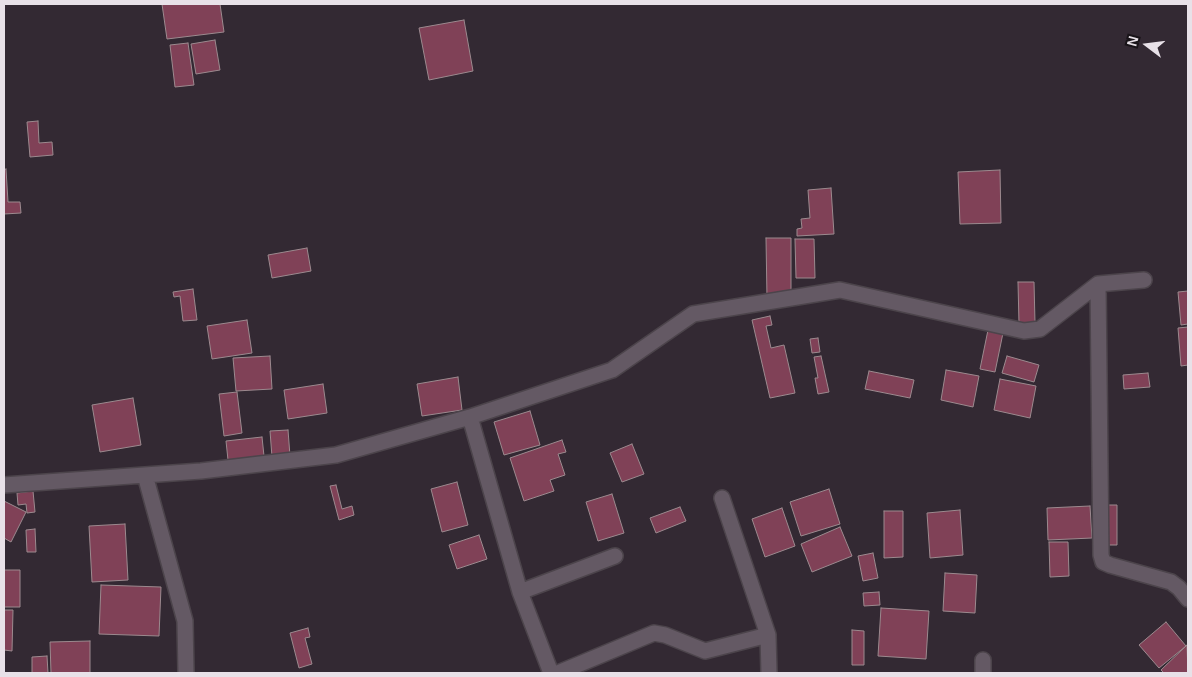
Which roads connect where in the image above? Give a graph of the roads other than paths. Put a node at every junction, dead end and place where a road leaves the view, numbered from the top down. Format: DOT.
graph roads {
  1 [pos="1144,280"];
  2 [pos="1098,284"];
  3 [pos="470,417"];
  4 [pos="145,474"];
  5 [pos="4,485"];
  6 [pos="722,498"];
  7 [pos="615,556"];
  8 [pos="520,592"];
  9 [pos="1188,599"];
  10 [pos="768,635"];
  11 [pos="186,673"];
  12 [pos="552,673"];
  13 [pos="558,673"];
  14 [pos="770,673"];
  1 -- 2 [label="street"];
  2 -- 3 [label="street"];
  2 -- 9 [label="street"];
  3 -- 4 [label="street"];
  3 -- 8 [label="street"];
  4 -- 5 [label="street"];
  4 -- 11 [label="street"];
  6 -- 10 [label="street"];
  7 -- 8 [label="street"];
  8 -- 12 [label="street"];
  10 -- 13 [label="street"];
  10 -- 14 [label="street"];
}
